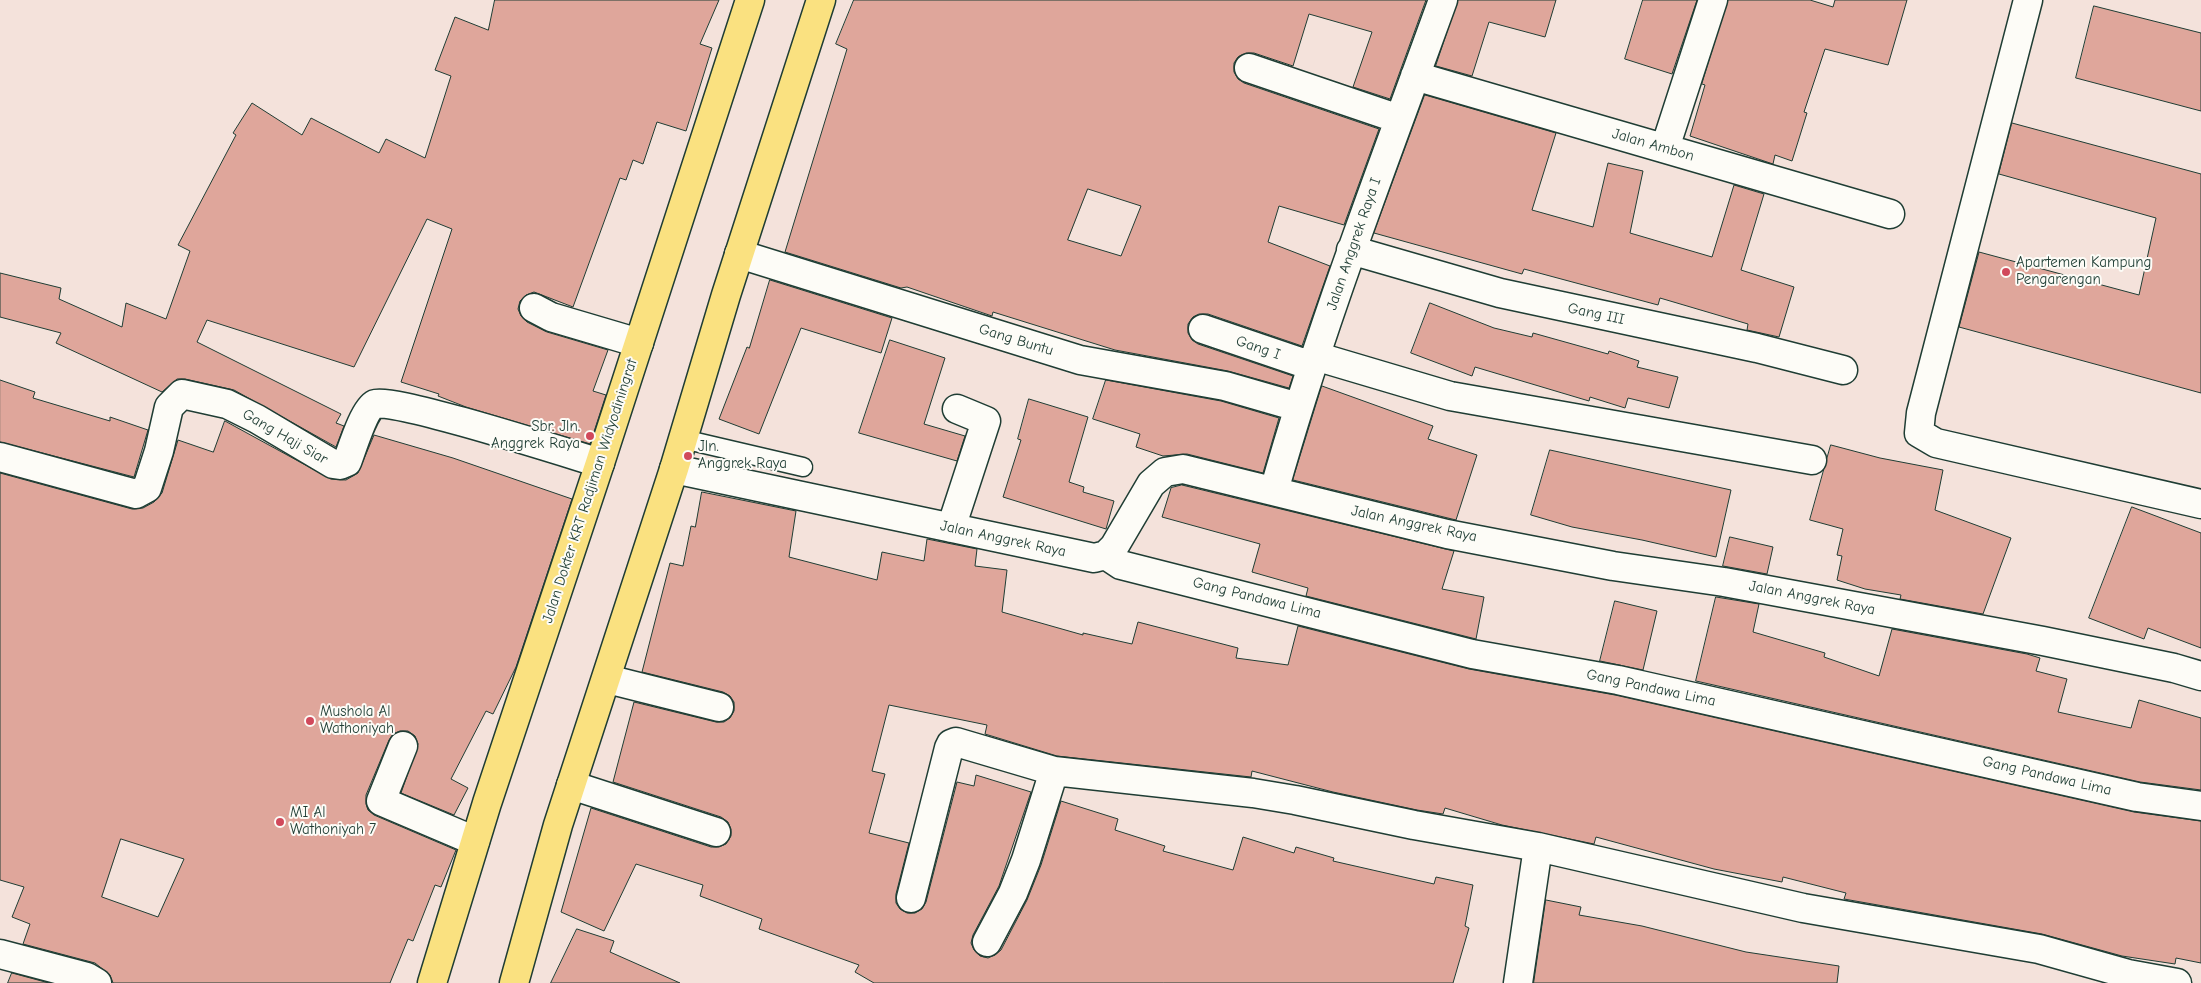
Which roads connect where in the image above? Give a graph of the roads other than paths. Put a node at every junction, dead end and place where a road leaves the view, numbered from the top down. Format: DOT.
graph roads {
  1 [pos="750,0"];
  2 [pos="821,0"];
  3 [pos="1443,0"];
  4 [pos="1713,0"];
  5 [pos="2028,0"];
  6 [pos="1249,68"];
  7 [pos="1415,76"];
  8 [pos="1399,119"];
  9 [pos="1665,148"];
  10 [pos="1890,214"];
  11 [pos="1350,250"];
  12 [pos="739,254"];
  13 [pos="534,308"];
  14 [pos="1203,329"];
  15 [pos="639,343"];
  16 [pos="1314,361"];
  17 [pos="1843,370"];
  18 [pos="1298,407"];
  19 [pos="957,409"];
  20 [pos="683,439"];
  21 [pos="0,457"];
  22 [pos="1812,460"];
  23 [pos="600,463"];
  24 [pos="803,467"];
  25 [pos="674,469"];
  26 [pos="1274,491"];
  27 [pos="2201,504"];
  28 [pos="951,528"];
  29 [pos="1106,555"];
  30 [pos="2201,676"];
  31 [pos="606,679"];
  32 [pos="719,706"];
  33 [pos="403,746"];
  34 [pos="1054,771"];
  35 [pos="571,785"];
  36 [pos="2201,806"];
  37 [pos="716,832"];
  38 [pos="474,841"];
  39 [pos="1538,847"];
  40 [pos="911,898"];
  41 [pos="987,942"];
  42 [pos="0,954"];
  43 [pos="97,983"];
  44 [pos="432,983"];
  45 [pos="514,983"];
  46 [pos="1518,983"];
  47 [pos="2177,983"];
  1 -- 15 [label="main road, Jalan Dokter KRT Radjiman Widyodiningrat"];
  2 -- 12 [label="main road"];
  3 -- 7 [label="street, Jalan Anggrek Raya I"];
  4 -- 9 [label="street"];
  5 -- 27 [label="street"];
  6 -- 8 [label="street"];
  7 -- 8 [label="street, Jalan Anggrek Raya I"];
  7 -- 9 [label="street, Jalan Ambon"];
  8 -- 11 [label="street, Jalan Anggrek Raya I"];
  9 -- 10 [label="street, Jalan Ambon"];
  11 -- 16 [label="street, Jalan Anggrek Raya I"];
  11 -- 17 [label="street, Gang III"];
  12 -- 18 [label="street, Gang Buntu"];
  12 -- 20 [label="main road"];
  13 -- 15 [label="street"];
  14 -- 16 [label="street, Gang I"];
  15 -- 23 [label="main road, Jalan Dokter KRT Radjiman Widyodiningrat"];
  16 -- 18 [label="street, Jalan Anggrek Raya I"];
  16 -- 22 [label="street, Gang I"];
  18 -- 26 [label="street, Jalan Anggrek Raya I"];
  19 -- 28 [label="street"];
  20 -- 24 [label="lane"];
  20 -- 25 [label="main road"];
  21 -- 23 [label="street, Gang Haji Siar"];
  23 -- 38 [label="main road, Jalan Dokter KRT Radjiman Widyodiningrat"];
  25 -- 28 [label="street, Jalan Anggrek Raya"];
  25 -- 31 [label="main road"];
  26 -- 29 [label="street, Jalan Anggrek Raya"];
  26 -- 30 [label="street, Jalan Anggrek Raya"];
  28 -- 29 [label="street, Jalan Anggrek Raya"];
  29 -- 36 [label="street, Gang Pandawa Lima"];
  31 -- 32 [label="street"];
  31 -- 35 [label="main road"];
  33 -- 38 [label="street"];
  34 -- 39 [label="street"];
  34 -- 40 [label="street"];
  34 -- 41 [label="street"];
  35 -- 37 [label="street"];
  35 -- 45 [label="main road"];
  38 -- 44 [label="main road, Jalan Dokter KRT Radjiman Widyodiningrat"];
  39 -- 46 [label="street"];
  39 -- 47 [label="street"];
  42 -- 43 [label="street"];
}
